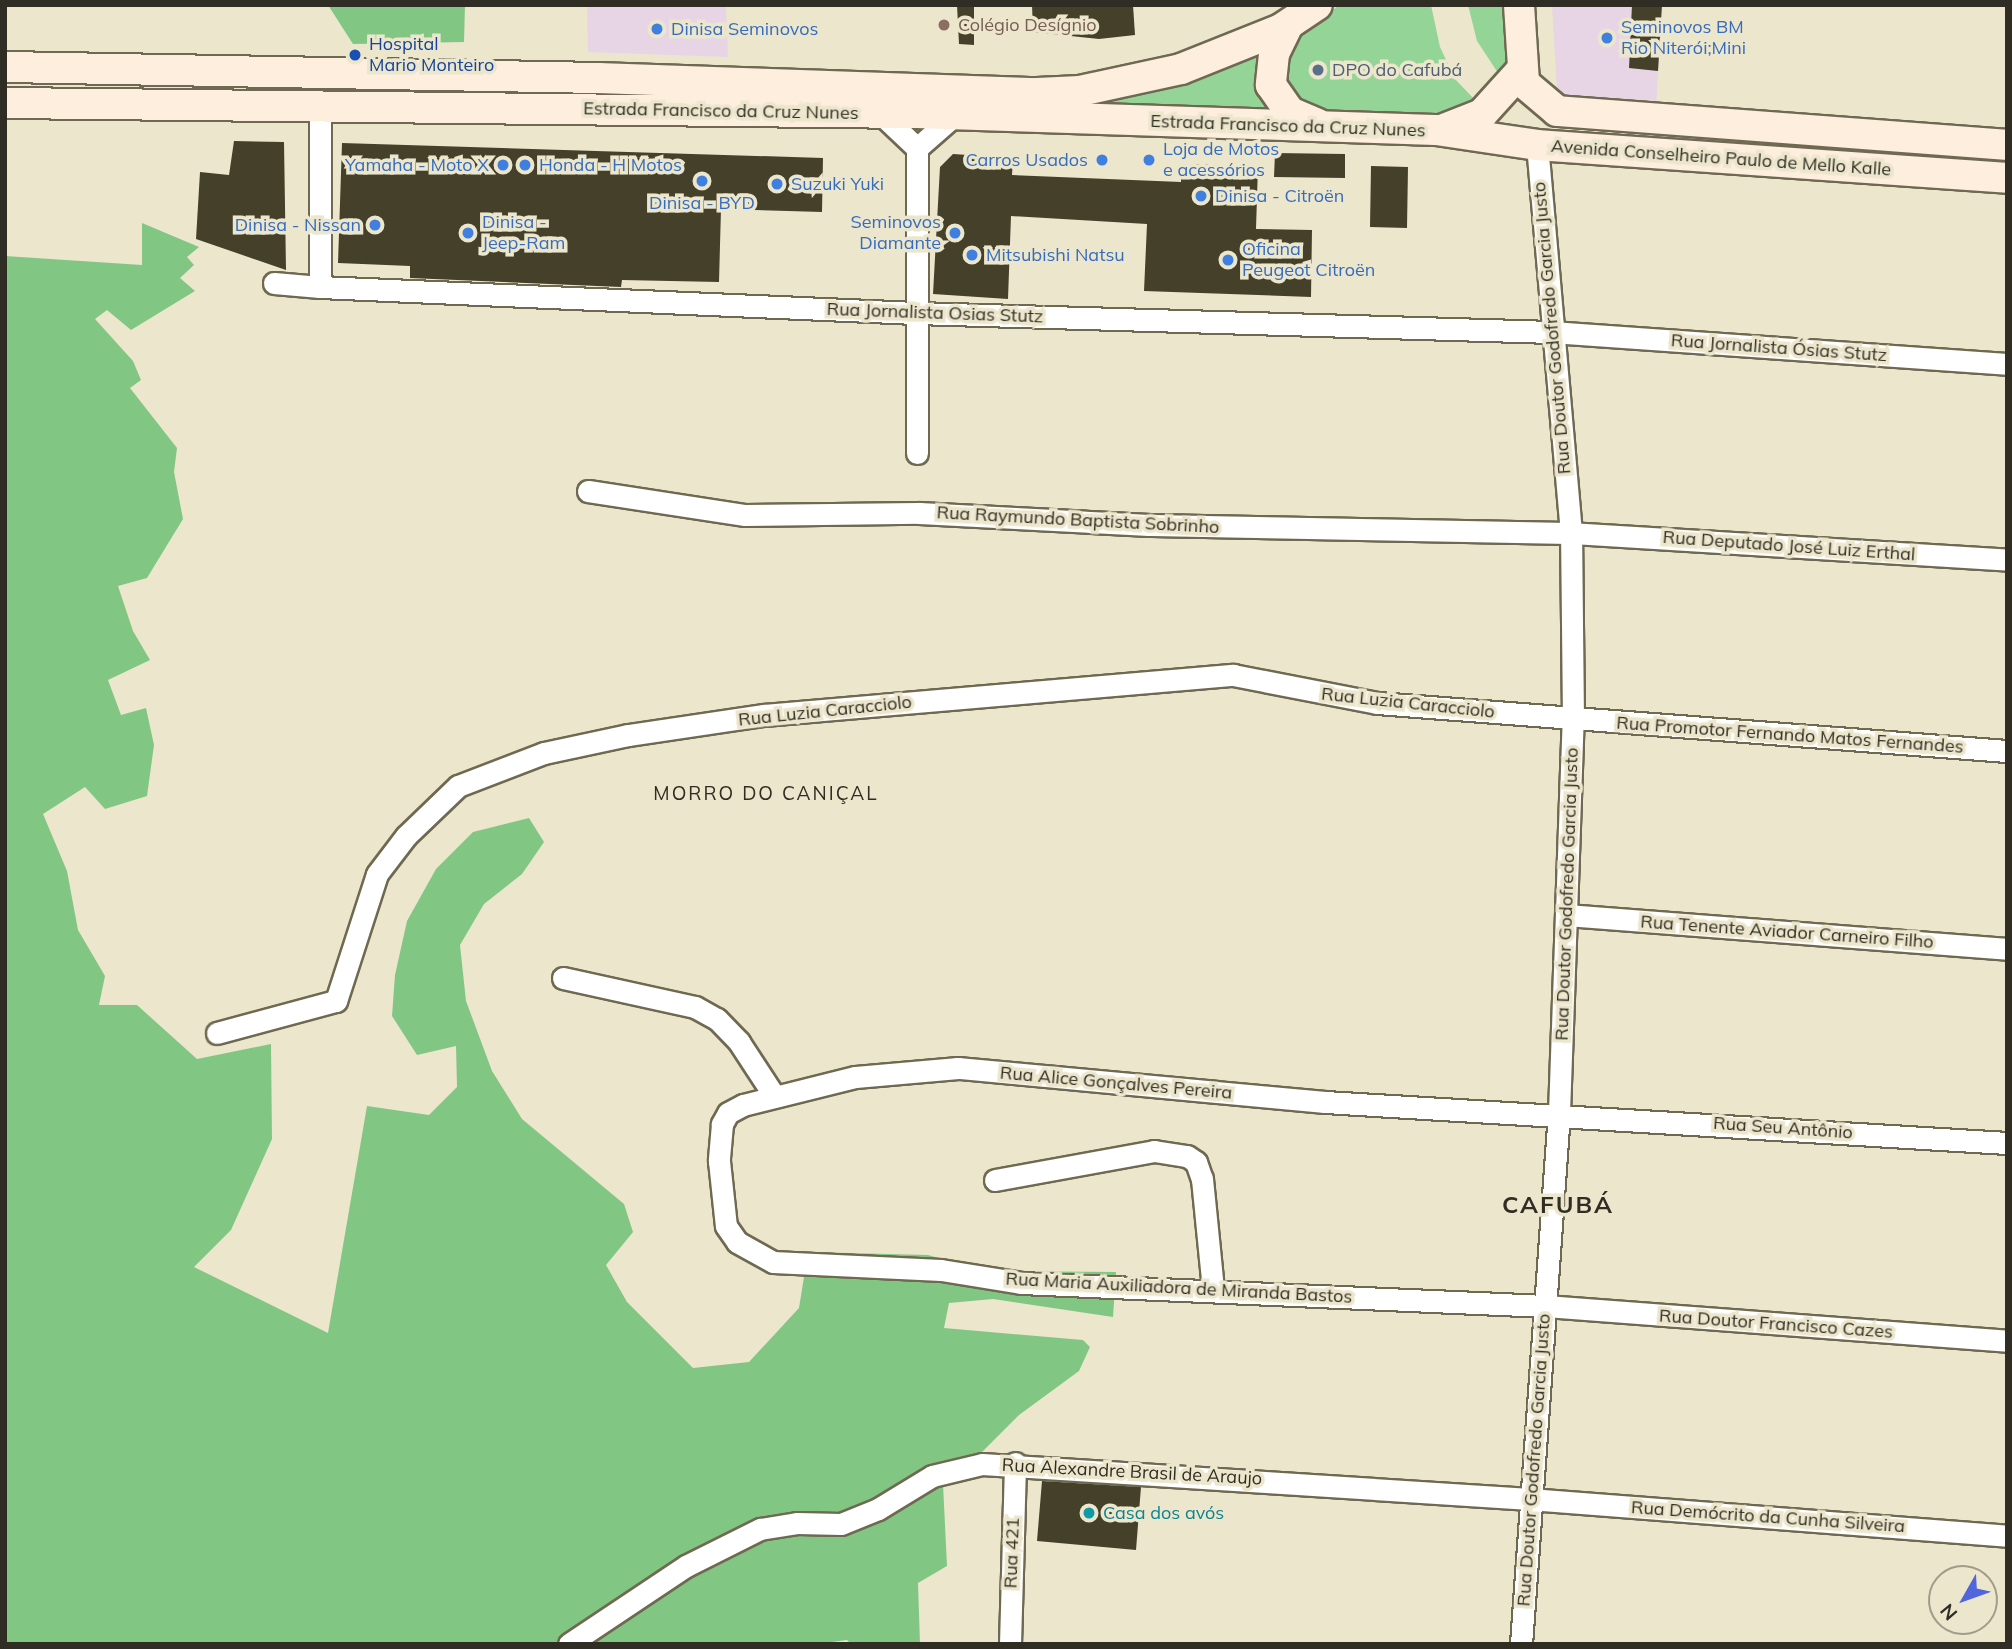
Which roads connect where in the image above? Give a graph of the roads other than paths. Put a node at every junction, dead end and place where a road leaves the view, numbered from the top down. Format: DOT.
graph roads {
  1 [pos="1317,5"];
  2 [pos="1517,13"];
  3 [pos="1237,24"];
  4 [pos="1284,27"];
  5 [pos="5,67"];
  6 [pos="1520,72"];
  7 [pos="5,103"];
  8 [pos="320,106"];
  9 [pos="880,113"];
  10 [pos="955,115"];
  11 [pos="1325,127"];
  12 [pos="1436,131"];
  13 [pos="1537,145"];
  14 [pos="2007,145"];
  15 [pos="917,148"];
  16 [pos="2007,178"];
  17 [pos="274,283"];
  18 [pos="320,287"];
  19 [pos="916,313"];
  20 [pos="1550,332"];
  21 [pos="2007,364"];
  22 [pos="917,453"];
  23 [pos="588,491"];
  24 [pos="1571,533"];
  25 [pos="2007,560"];
  26 [pos="1573,719"];
  27 [pos="2007,751"];
  28 [pos="1567,915"];
  29 [pos="2007,949"];
  30 [pos="563,978"];
  31 [pos="217,1033"];
  32 [pos="773,1094"];
  33 [pos="1559,1113"];
  34 [pos="2007,1143"];
  35 [pos="719,1161"];
  36 [pos="995,1180"];
  37 [pos="1213,1289"];
  38 [pos="1546,1306"];
  39 [pos="2007,1341"];
  40 [pos="1015,1463"];
  41 [pos="1530,1499"];
  42 [pos="2007,1536"];
  43 [pos="569,1644"];
  44 [pos="1010,1644"];
  45 [pos="1521,1644"];
  1 -- 4 [label="main road, Estrada Francisco da Cruz Nunes"];
  2 -- 6 [label="main road"];
  3 -- 4 [label="main road"];
  4 -- 5 [label="main road, Estrada Francisco da Cruz Nunes"];
  4 -- 11 [label="main road"];
  6 -- 12 [label="main road"];
  6 -- 14 [label="main road, Avenida Conselheiro Paulo de Mello Kalle"];
  7 -- 8 [label="main road, Estrada Francisco da Cruz Nunes"];
  8 -- 9 [label="main road, Estrada Francisco da Cruz Nunes"];
  8 -- 18 [label="street"];
  9 -- 10 [label="main road, Estrada Francisco da Cruz Nunes"];
  9 -- 15 [label="street"];
  10 -- 11 [label="main road, Estrada Francisco da Cruz Nunes"];
  10 -- 15 [label="street"];
  11 -- 12 [label="main road, Estrada Francisco da Cruz Nunes"];
  12 -- 13 [label="main road, Avenida Conselheiro Paulo de Mello Kalle"];
  13 -- 16 [label="main road, Avenida Conselheiro Paulo de Mello Kalle"];
  13 -- 20 [label="street, Rua Doutor Godofredo Garcia Justo"];
  15 -- 19 [label="street"];
  17 -- 18 [label="street, Rua Jornalista Osias Stutz"];
  18 -- 19 [label="street, Rua Jornalista Osias Stutz"];
  19 -- 20 [label="street, Rua Jornalista Osias Stutz"];
  19 -- 22 [label="street"];
  20 -- 21 [label="street, Rua Jornalista Ósias Stutz"];
  20 -- 24 [label="street, Rua Doutor Godofredo Garcia Justo"];
  23 -- 24 [label="street, Rua Raymundo Baptista Sobrinho"];
  24 -- 25 [label="street, Rua Deputado José Luiz Erthal"];
  24 -- 26 [label="street, Rua Doutor Godofredo Garcia Justo"];
  26 -- 27 [label="street, Rua Promotor Fernando Matos Fernandes"];
  26 -- 28 [label="street, Rua Doutor Godofredo Garcia Justo"];
  26 -- 31 [label="street, Rua Luzia Caracciolo"];
  28 -- 29 [label="street, Rua Tenente Aviador Carneiro Filho"];
  28 -- 33 [label="street, Rua Doutor Godofredo Garcia Justo"];
  30 -- 32 [label="street"];
  32 -- 33 [label="street, Rua Alice Gonçalves Pereira"];
  32 -- 35 [label="street, Rua Alice Gonçalves Pereira"];
  33 -- 34 [label="street, Rua Seu Antônio"];
  33 -- 38 [label="street, Rua Doutor Godofredo Garcia Justo"];
  35 -- 37 [label="street, Rua Maria Auxiliadora de Miranda Bastos"];
  36 -- 37 [label="street"];
  37 -- 38 [label="street, Rua Maria Auxiliadora de Miranda Bastos"];
  38 -- 39 [label="street, Rua Doutor Francisco Cazes"];
  38 -- 41 [label="street, Rua Doutor Godofredo Garcia Justo"];
  40 -- 41 [label="street, Rua Alexandre Brasil de Araujo"];
  40 -- 43 [label="street, Rua Alexandre Brasil de Araujo"];
  40 -- 44 [label="street, Rua 421"];
  41 -- 42 [label="street, Rua Demócrito da Cunha Silveira"];
  41 -- 45 [label="street, Rua Doutor Godofredo Garcia Justo"];
}
